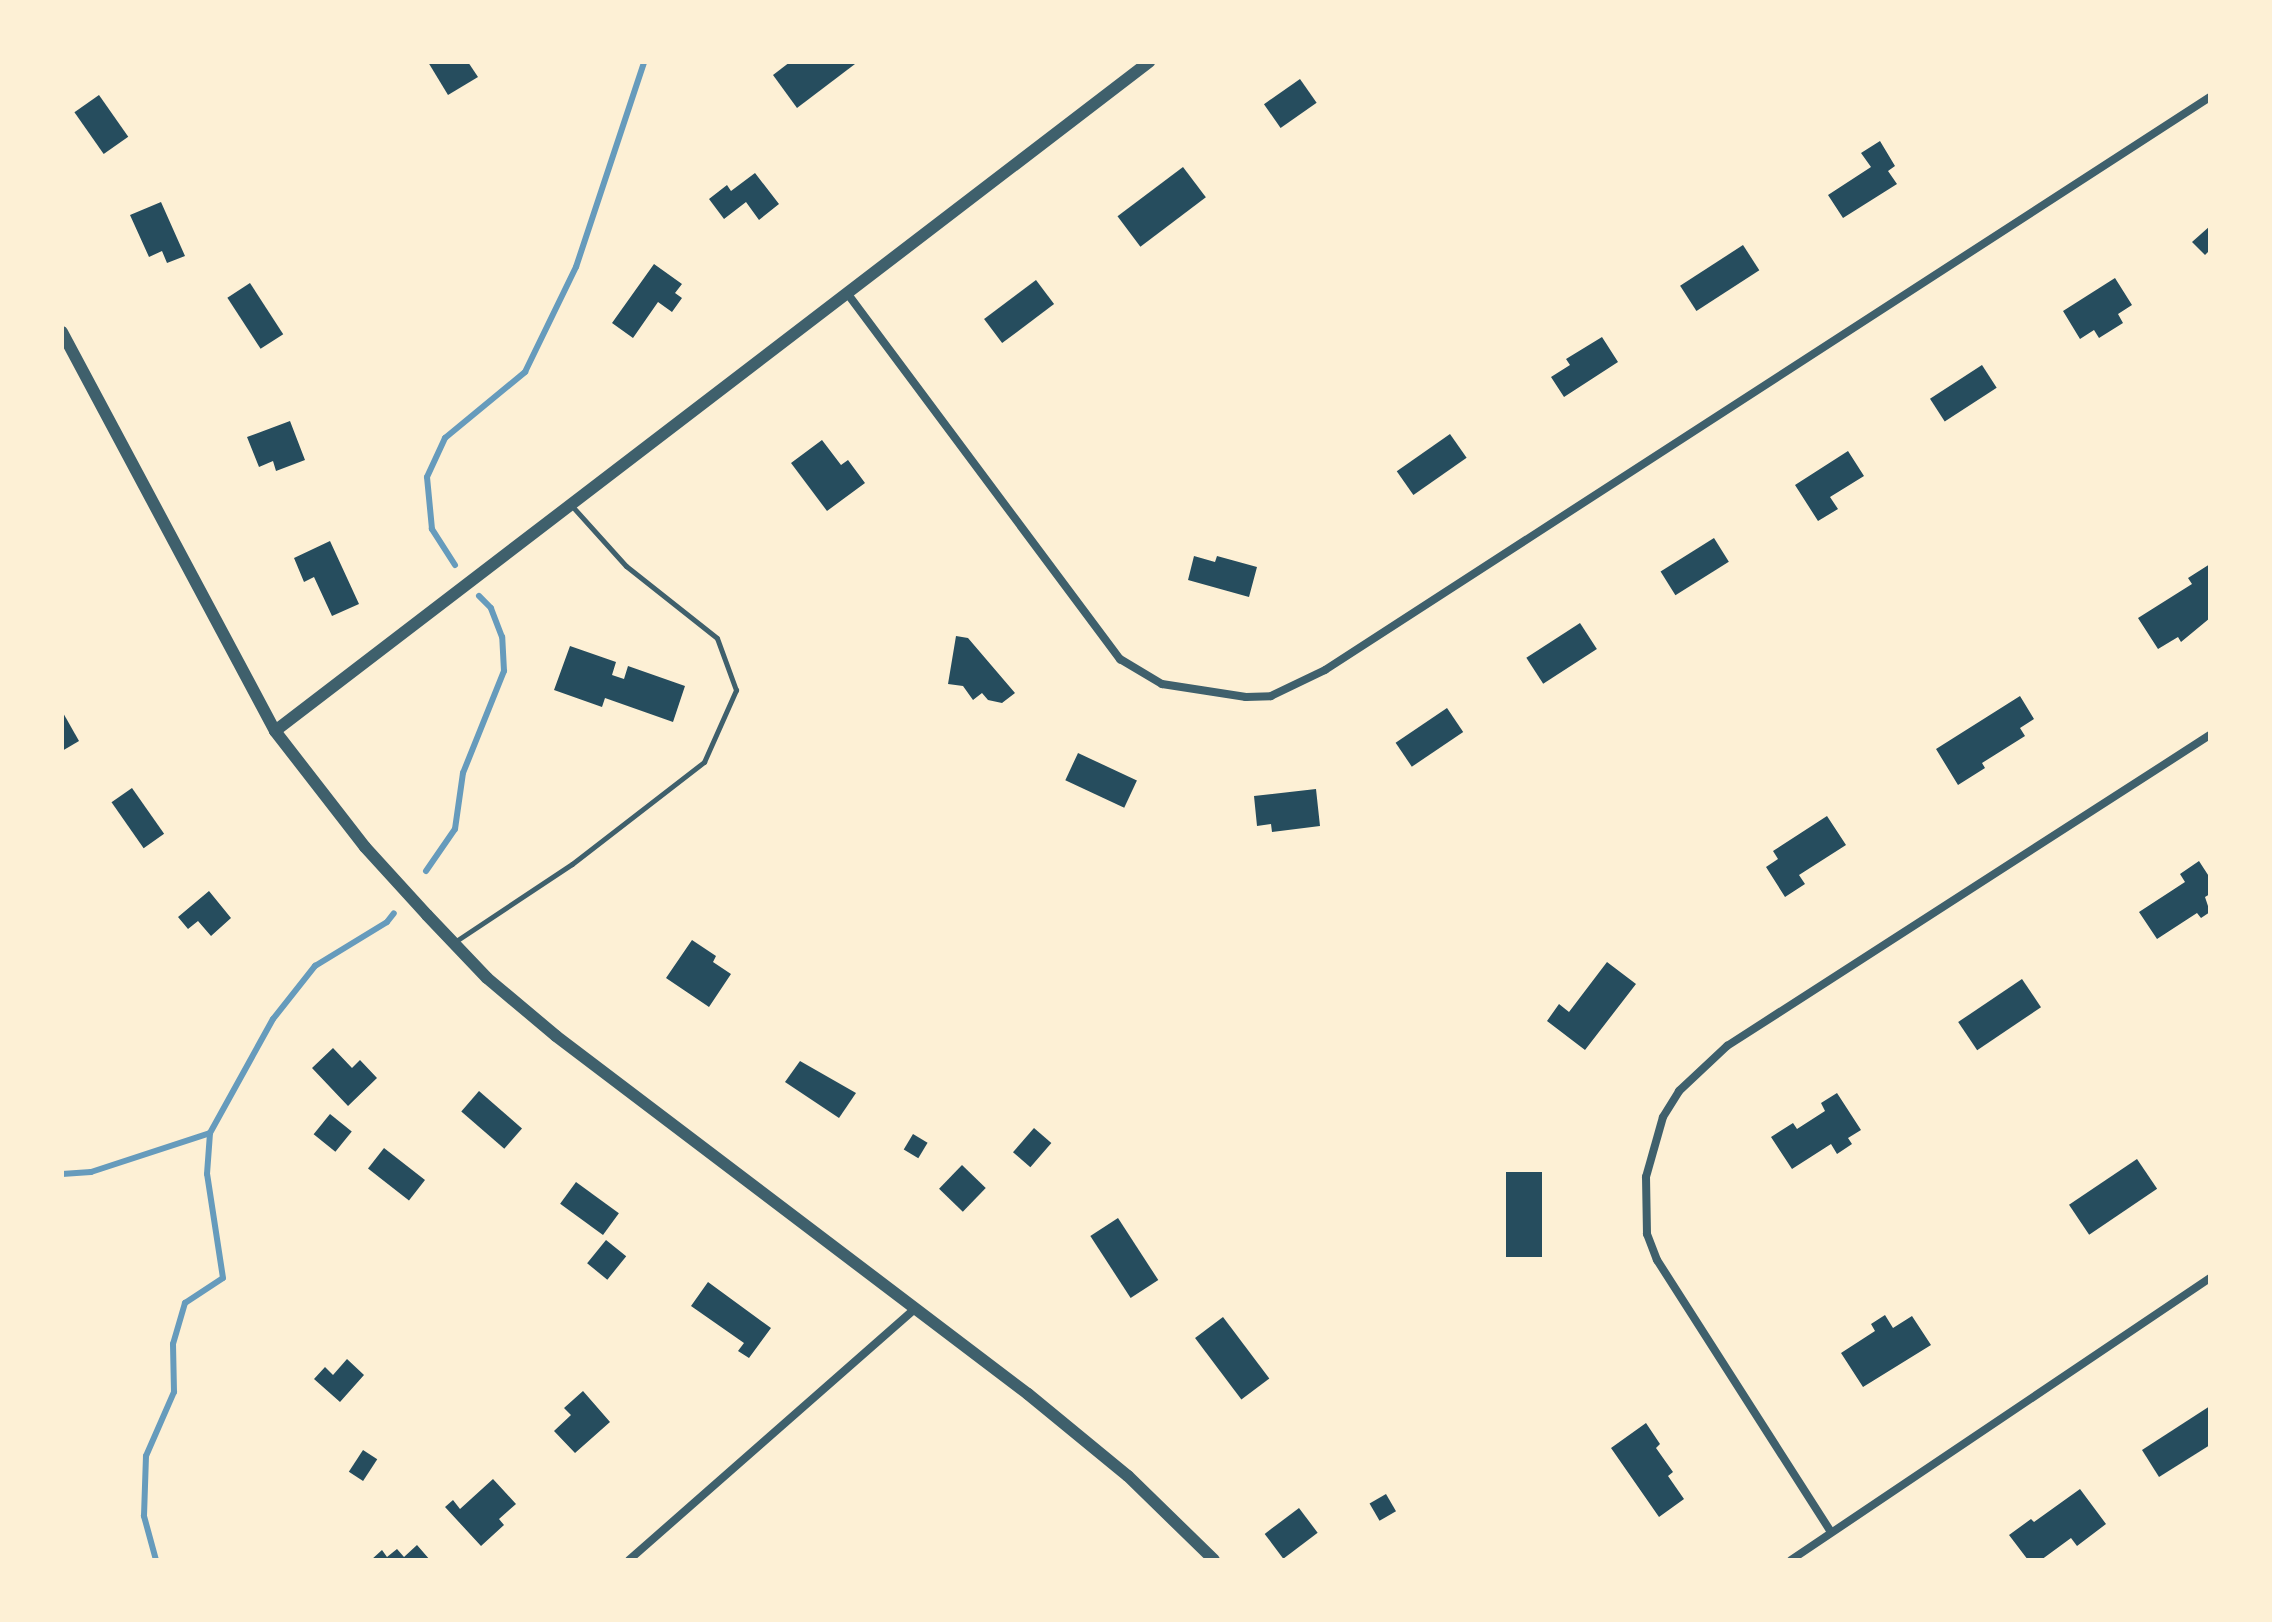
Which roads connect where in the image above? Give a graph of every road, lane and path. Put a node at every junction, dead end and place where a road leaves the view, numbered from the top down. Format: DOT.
graph roads {
  1 [pos="1149,62"];
  2 [pos="2210,97"];
  3 [pos="847,293"];
  4 [pos="62,332"];
  5 [pos="570,505"];
  6 [pos="275,731"];
  7 [pos="2210,735"];
  8 [pos="453,943"];
  9 [pos="2210,1278"];
  10 [pos="916,1308"];
  11 [pos="1831,1532"];
  12 [pos="629,1560"];
  13 [pos="1214,1560"];
  14 [pos="1791,1560"];
  1 -- 3 [label="street"];
  2 -- 3 [label="street"];
  3 -- 5 [label="street"];
  4 -- 6 [label="street"];
  5 -- 6 [label="street"];
  5 -- 8 [label="lane"];
  6 -- 8 [label="street"];
  7 -- 11 [label="street"];
  8 -- 10 [label="street"];
  9 -- 11 [label="street"];
  10 -- 12 [label="street"];
  10 -- 13 [label="street"];
  11 -- 14 [label="street"];
}
